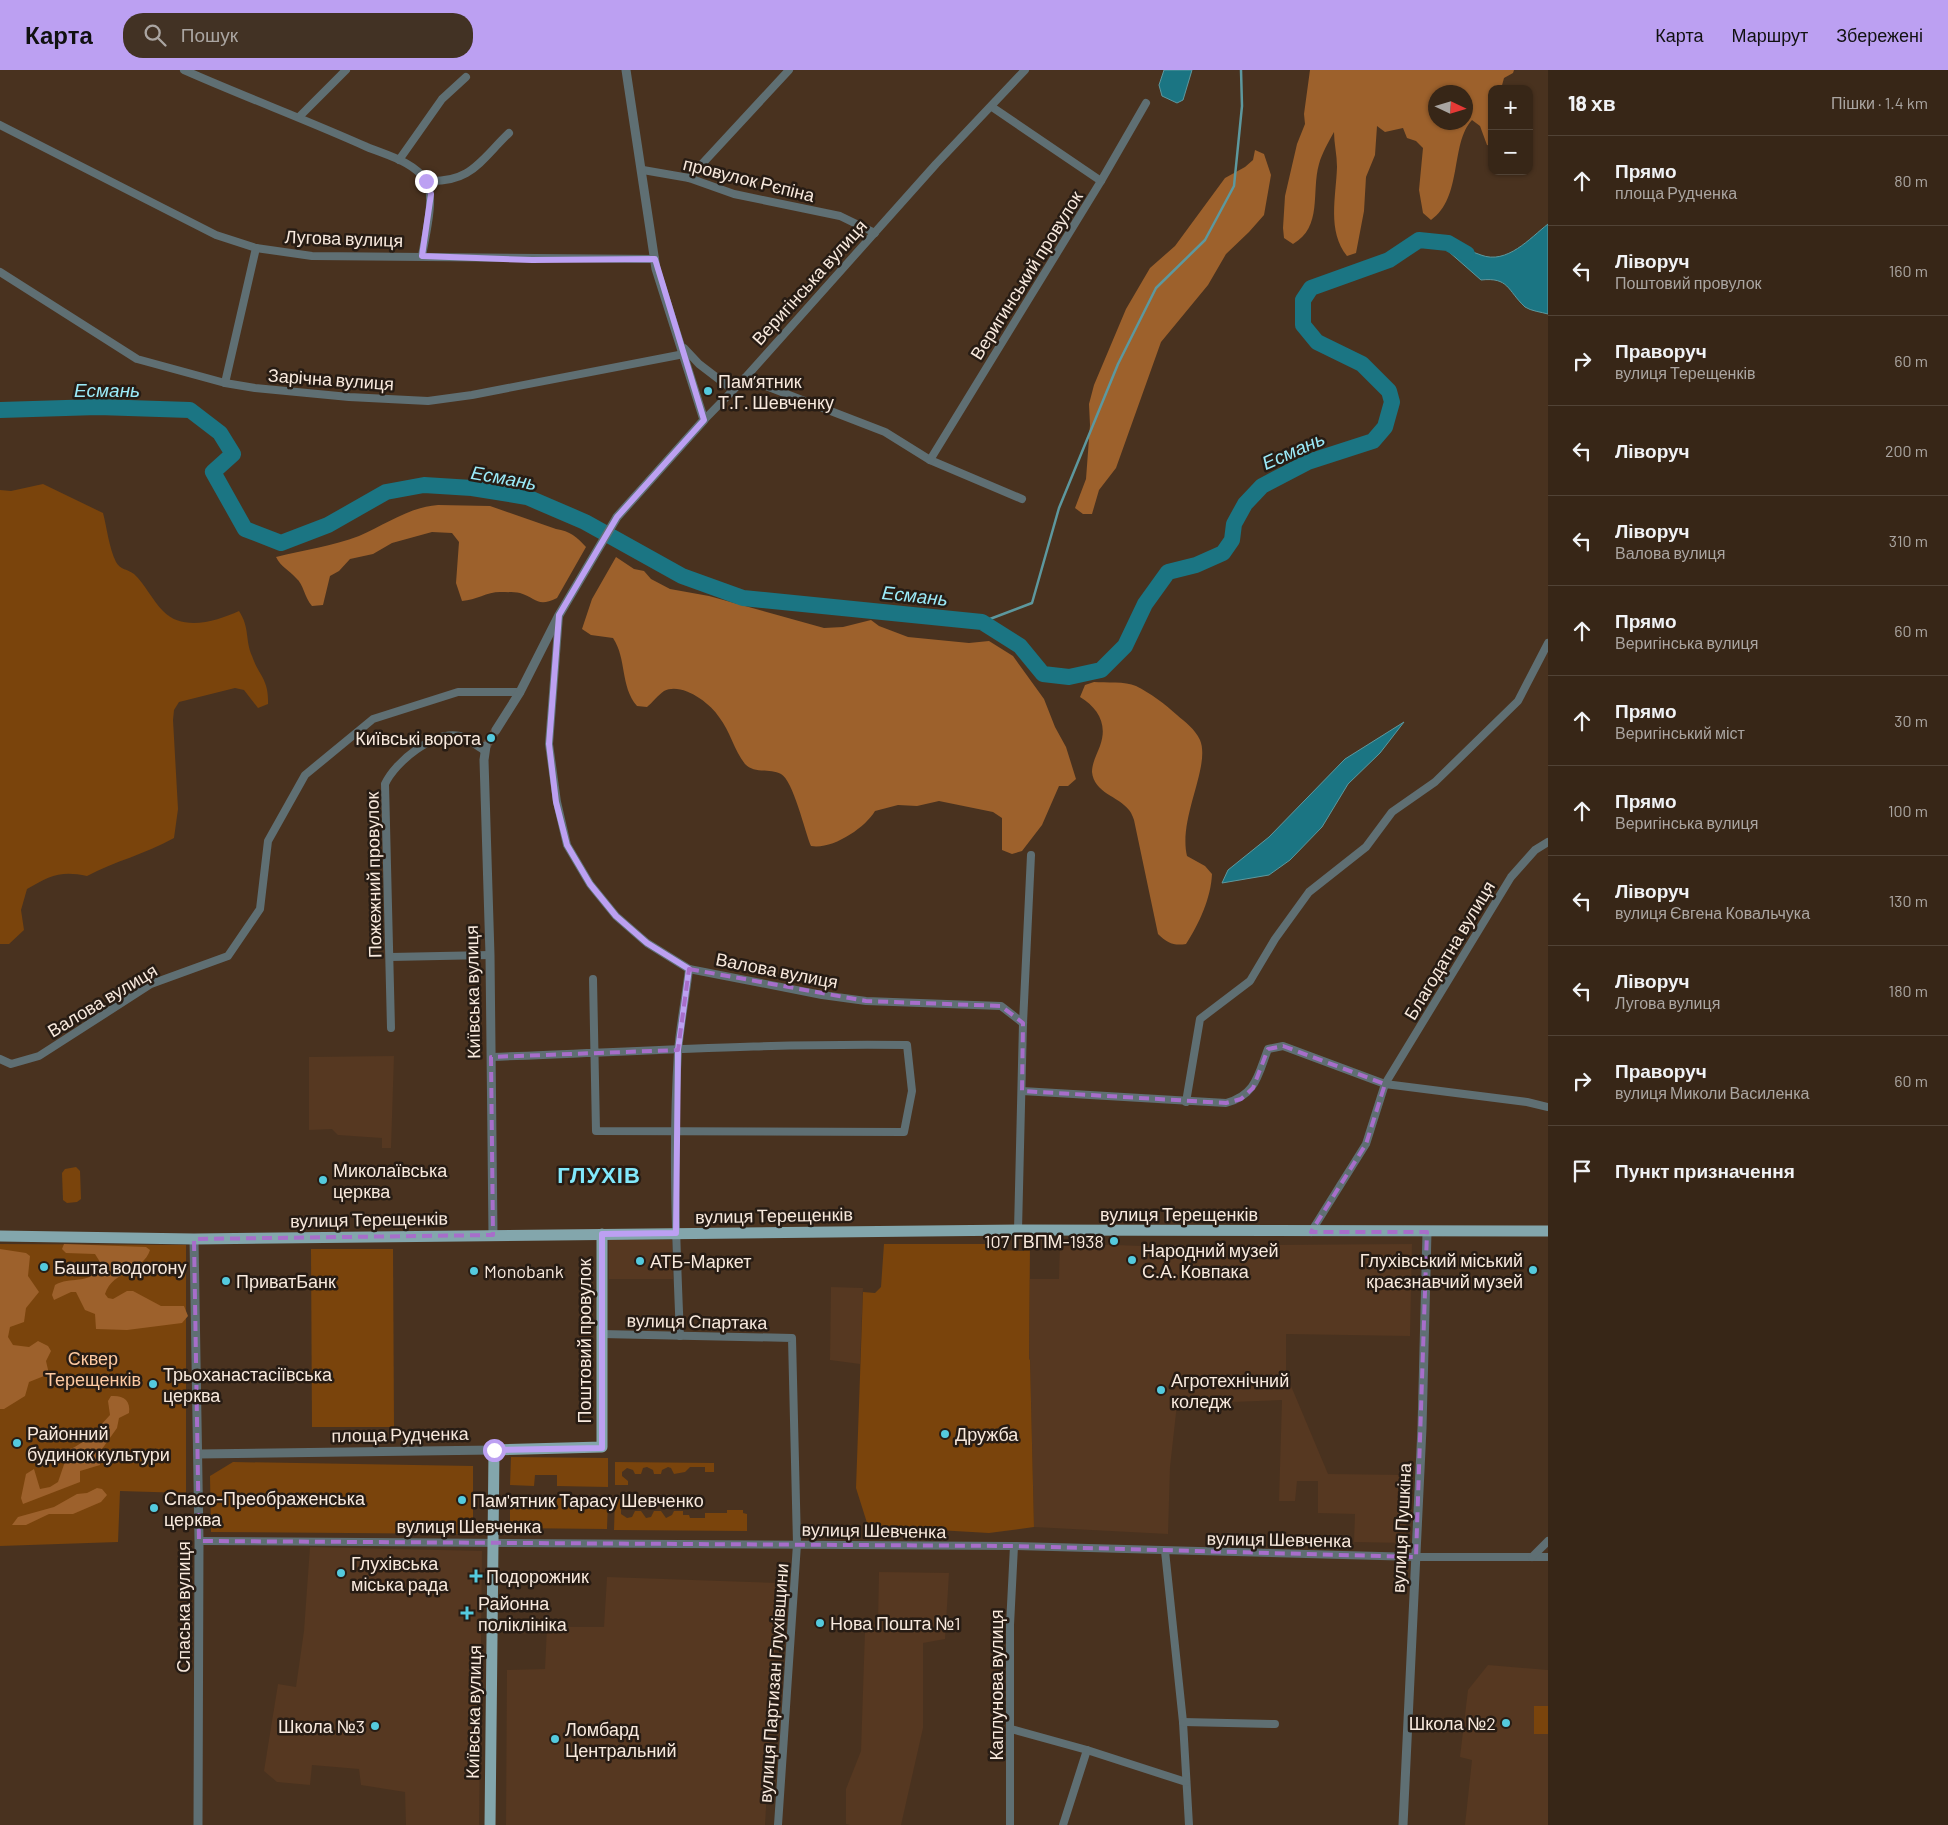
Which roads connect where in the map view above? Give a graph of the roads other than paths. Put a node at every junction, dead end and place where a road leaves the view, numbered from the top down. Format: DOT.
graph roads {
  1 [pos="184,70"];
  2 [pos="346,70"];
  3 [pos="626,70"];
  4 [pos="789,70"];
  5 [pos="1025,70"];
  6 [pos="466,77"];
  7 [pos="1146,103"];
  8 [pos="992,107"];
  9 [pos="300,116"];
  10 [pos="0,125"];
  11 [pos="509,133"];
  12 [pos="398,160"];
  13 [pos="643,170"];
  14 [pos="689,178"];
  15 [pos="426,181"];
  16 [pos="1101,181"];
  17 [pos="875,233"];
  18 [pos="256,248"];
  19 [pos="422,256"];
  20 [pos="655,259"];
  21 [pos="0,272"];
  22 [pos="683,350"];
  23 [pos="746,378"];
  24 [pos="225,383"];
  25 [pos="733,390"];
  26 [pos="704,420"];
  27 [pos="930,460"];
  28 [pos="1022,499"];
  29 [pos="559,615"];
  30 [pos="1548,643"];
  31 [pos="520,692"];
  32 [pos="496,730"];
  33 [pos="485,748"];
  34 [pos="1548,842"];
  35 [pos="1031,855"];
  36 [pos="490,955"];
  37 [pos="390,957"];
  38 [pos="689,969"];
  39 [pos="593,979"];
  40 [pos="1023,1023"];
  41 [pos="390,1028"];
  42 [pos="678,1050"];
  43 [pos="593,1053"];
  44 [pos="491,1057"];
  45 [pos="0,1059"];
  46 [pos="1385,1084"];
  47 [pos="1022,1091"];
  48 [pos="1186,1102"];
  49 [pos="1548,1107"];
  50 [pos="676,1132"];
  51 [pos="1018,1230"];
  52 [pos="1548,1231"];
  53 [pos="1311,1232"];
  54 [pos="1427,1232"];
  55 [pos="676,1233"];
  56 [pos="602,1234"];
  57 [pos="493,1235"];
  58 [pos="0,1236"];
  59 [pos="194,1239"];
  60 [pos="601,1334"];
  61 [pos="680,1336"];
  62 [pos="792,1338"];
  63 [pos="602,1448"];
  64 [pos="494,1450"];
  65 [pos="198,1454"];
  66 [pos="199,1541"];
  67 [pos="493,1541"];
  68 [pos="1548,1541"];
  69 [pos="797,1544"];
  70 [pos="1014,1546"];
  71 [pos="1165,1551"];
  72 [pos="1416,1557"];
  73 [pos="1532,1557"];
  74 [pos="1548,1557"];
  75 [pos="1183,1722"];
  76 [pos="1275,1724"];
  77 [pos="1011,1729"];
  78 [pos="1088,1750"];
  79 [pos="1186,1782"];
  80 [pos="198,1825"];
  81 [pos="490,1825"];
  82 [pos="778,1825"];
  83 [pos="1010,1825"];
  84 [pos="1063,1825"];
  85 [pos="1190,1825"];
  86 [pos="1403,1825"];
  1 -- 9 [label="street"];
  2 -- 9 [label="street"];
  3 -- 13 [label="street"];
  4 -- 14 [label="street"];
  5 -- 8 [label="street, Веригінська вулиця"];
  6 -- 12 [label="street"];
  7 -- 16 [label="street, Веригинський провулок"];
  8 -- 16 [label="street"];
  8 -- 17 [label="street, Веригінська вулиця"];
  9 -- 12 [label="street"];
  10 -- 18 [label="street, Лугова вулиця"];
  11 -- 15 [label="street"];
  12 -- 15 [label="street"];
  13 -- 14 [label="street, провулок Рєпіна"];
  13 -- 20 [label="street"];
  14 -- 17 [label="street, провулок Рєпіна"];
  15 -- 19 [label="street"];
  16 -- 27 [label="street, Веригинський провулок"];
  17 -- 23 [label="street, Веригінська вулиця"];
  18 -- 19 [label="street, Лугова вулиця"];
  18 -- 24 [label="street"];
  19 -- 20 [label="street, Лугова вулиця"];
  20 -- 22 [label="street"];
  21 -- 24 [label="street, Зарічна вулиця"];
  22 -- 24 [label="street, Зарічна вулиця"];
  22 -- 25 [label="street"];
  22 -- 26 [label="street"];
  23 -- 25 [label="street, Веригінська вулиця"];
  23 -- 27 [label="street"];
  25 -- 26 [label="street, Веригінська вулиця"];
  26 -- 29 [label="street, Веригінська вулиця"];
  27 -- 28 [label="street"];
  29 -- 31 [label="street"];
  29 -- 38 [label="street, Валова вулиця"];
  30 -- 48 [label="street"];
  31 -- 32 [label="street"];
  31 -- 45 [label="street, Валова вулиця"];
  33 -- 36 [label="street, Київська вулиця"];
  33 -- 37 [label="street, Пожежний провулок"];
  34 -- 46 [label="street, Благодатна вулиця"];
  35 -- 40 [label="street"];
  36 -- 37 [label="street"];
  36 -- 44 [label="street, Київська вулиця"];
  37 -- 41 [label="street, Пожежний провулок"];
  38 -- 40 [label="street, Валова вулиця"];
  38 -- 42 [label="street"];
  39 -- 43 [label="street"];
  40 -- 47 [label="street"];
  42 -- 43 [label="street"];
  42 -- 50 [label="street"];
  42 -- 50 [label="street"];
  43 -- 44 [label="street"];
  43 -- 50 [label="street"];
  44 -- 57 [label="street, Київська вулиця"];
  46 -- 48 [label="street"];
  46 -- 49 [label="street"];
  46 -- 53 [label="street, Благодатна вулиця"];
  47 -- 48 [label="street"];
  47 -- 51 [label="street"];
  50 -- 55 [label="street"];
  51 -- 53 [label="main road, вулиця Терещенків"];
  51 -- 55 [label="main road, вулиця Терещенків"];
  52 -- 54 [label="main road, вулиця Терещенків"];
  53 -- 54 [label="main road, вулиця Терещенків"];
  54 -- 72 [label="street, вулиця Пушкіна"];
  55 -- 56 [label="main road, вулиця Терещенків"];
  55 -- 61 [label="street"];
  56 -- 57 [label="main road, вулиця Терещенків"];
  56 -- 60 [label="main road, Поштовий провулок"];
  57 -- 59 [label="main road, вулиця Терещенків"];
  58 -- 59 [label="main road, вулиця Терещенків"];
  59 -- 65 [label="street, Спаська вулиця"];
  60 -- 61 [label="street, вулиця Спартака"];
  60 -- 63 [label="main road, Поштовий провулок"];
  61 -- 62 [label="street, вулиця Спартака"];
  62 -- 69 [label="street, вулиця Партизан Глухівщини"];
  63 -- 64 [label="main road, площа Рудченка"];
  64 -- 65 [label="street, площа Рудченка"];
  64 -- 67 [label="main road, Київська вулиця"];
  65 -- 66 [label="street, Спаська вулиця"];
  66 -- 67 [label="street, вулиця Шевченка"];
  66 -- 80 [label="street, Спаська вулиця"];
  67 -- 69 [label="street, вулиця Шевченка"];
  67 -- 81 [label="main road, Київська вулиця"];
  68 -- 73 [label="street"];
  69 -- 70 [label="street, вулиця Шевченка"];
  69 -- 82 [label="street, вулиця Партизан Глухівщини"];
  70 -- 71 [label="street, вулиця Шевченка"];
  70 -- 77 [label="street, Каплунова вулиця"];
  71 -- 72 [label="street, вулиця Шевченка"];
  71 -- 75 [label="street"];
  72 -- 73 [label="street, вулиця Шевченка"];
  72 -- 86 [label="street, вулиця Пушкіна"];
  73 -- 74 [label="street, вулиця Шевченка"];
  75 -- 76 [label="street"];
  75 -- 79 [label="street"];
  77 -- 78 [label="street"];
  77 -- 83 [label="street, Каплунова вулиця"];
  78 -- 79 [label="street"];
  78 -- 84 [label="street"];
  79 -- 85 [label="street"];
}
